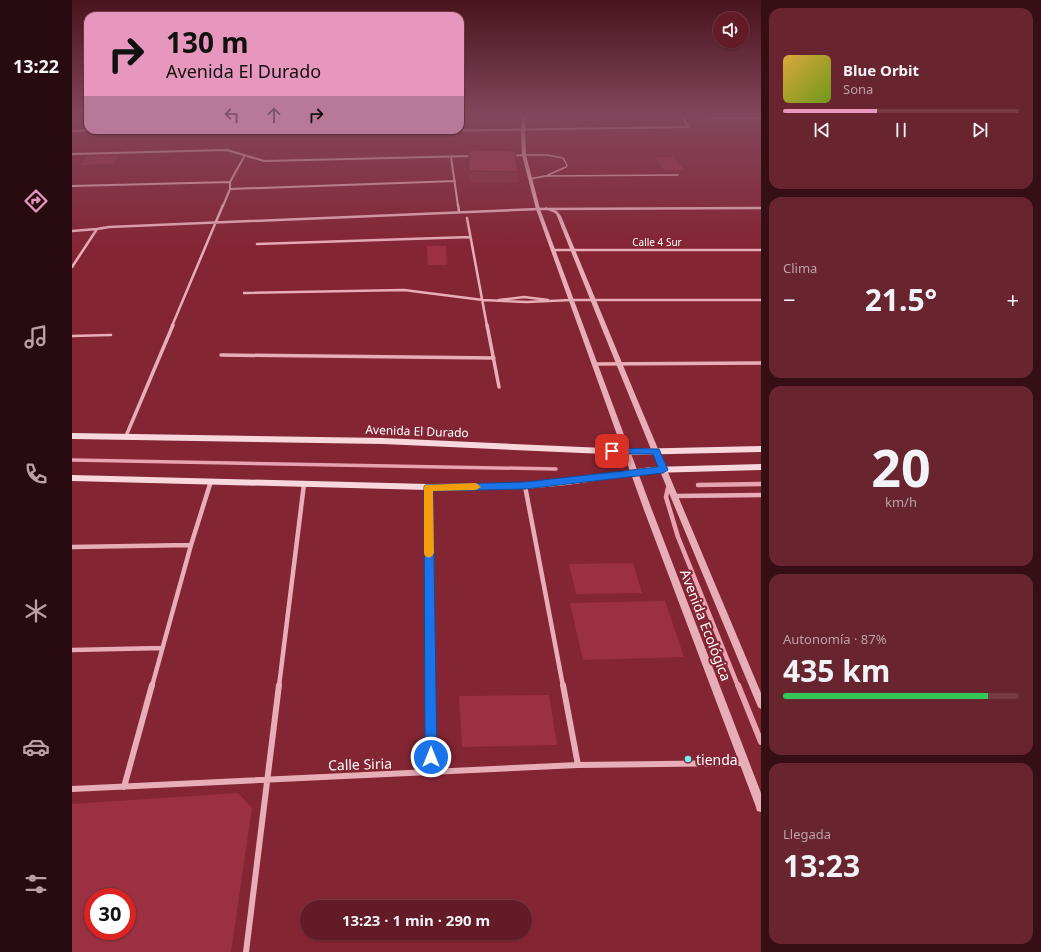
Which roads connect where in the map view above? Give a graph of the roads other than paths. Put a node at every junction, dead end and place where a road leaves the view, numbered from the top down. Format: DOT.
graph roads {
  1 [pos="243,158"];
  2 [pos="252,158"];
  3 [pos="384,158"];
  4 [pos="451,158"];
  5 [pos="525,158"];
  6 [pos="564,158"];
  7 [pos="678,175"];
  8 [pos="545,176"];
  9 [pos="530,179"];
  10 [pos="455,181"];
  11 [pos="230,182"];
  12 [pos="72,186"];
  13 [pos="230,190"];
  14 [pos="538,208"];
  15 [pos="546,208"];
  16 [pos="761,208"];
  17 [pos="459,211"];
  18 [pos="466,218"];
  19 [pos="216,222"];
  20 [pos="97,230"];
  21 [pos="72,231"];
  22 [pos="470,237"];
  23 [pos="258,244"];
  24 [pos="552,250"];
  25 [pos="761,250"];
  26 [pos="573,251"];
  27 [pos="72,267"];
  28 [pos="244,293"];
  29 [pos="484,300"];
  30 [pos="571,300"];
  31 [pos="592,300"];
  32 [pos="761,300"];
  33 [pos="111,335"];
  34 [pos="72,336"];
  35 [pos="221,355"];
  36 [pos="494,358"];
  37 [pos="761,363"];
  38 [pos="595,364"];
  39 [pos="620,364"];
  40 [pos="499,387"];
  41 [pos="72,436"];
  42 [pos="126,436"];
  43 [pos="761,449"];
  44 [pos="656,451"];
  45 [pos="627,452"];
  46 [pos="761,467"];
  47 [pos="663,470"];
  48 [pos="634,472"];
  49 [pos="72,478"];
  50 [pos="211,481"];
  51 [pos="304,484"];
  52 [pos="525,486"];
  53 [pos="428,487"];
  54 [pos="761,495"];
  55 [pos="674,496"];
  56 [pos="191,546"];
  57 [pos="72,547"];
  58 [pos="162,648"];
  59 [pos="72,650"];
  60 [pos="761,704"];
  61 [pos="744,763"];
  62 [pos="578,765"];
  63 [pos="431,773"];
  64 [pos="268,780"];
  65 [pos="124,787"];
  66 [pos="72,789"];
  67 [pos="761,807"];
  68 [pos="246,952"];
  1 -- 11 [label="street"];
  2 -- 3 [label="street"];
  4 -- 10 [label="street"];
  5 -- 9 [label="street, Avenida Ecológica"];
  6 -- 8 [label="lane"];
  7 -- 8 [label="lane"];
  8 -- 9 [label="lane"];
  9 -- 14 [label="street, Avenida Ecológica"];
  10 -- 13 [label="street"];
  10 -- 17 [label="street"];
  11 -- 12 [label="street"];
  11 -- 13 [label="street"];
  13 -- 19 [label="street"];
  14 -- 15 [label="street"];
  14 -- 17 [label="street"];
  14 -- 24 [label="street, Avenida Ecológica"];
  15 -- 16 [label="street"];
  15 -- 26 [label="street, Avenida Ecológica"];
  17 -- 19 [label="street"];
  18 -- 22 [label="street"];
  19 -- 20 [label="street"];
  19 -- 42 [label="street"];
  20 -- 21 [label="street"];
  20 -- 27 [label="street"];
  22 -- 23 [label="street"];
  22 -- 29 [label="street"];
  24 -- 26 [label="street, Calle 4 Sur"];
  24 -- 30 [label="street, Avenida Ecológica"];
  25 -- 26 [label="street, Calle 4 Sur"];
  26 -- 31 [label="street, Avenida Ecológica"];
  28 -- 29 [label="street"];
  29 -- 30 [label="street"];
  29 -- 36 [label="street"];
  30 -- 31 [label="street"];
  30 -- 38 [label="street, Avenida Ecológica"];
  31 -- 32 [label="street"];
  31 -- 39 [label="street, Avenida Ecológica"];
  33 -- 34 [label="lane"];
  35 -- 36 [label="street"];
  36 -- 40 [label="street"];
  37 -- 39 [label="street"];
  38 -- 39 [label="street"];
  38 -- 45 [label="street, Avenida Ecológica"];
  39 -- 44 [label="street, Avenida Ecológica"];
  41 -- 42 [label="main road, Avenida El Durado"];
  42 -- 45 [label="main road, Avenida El Durado"];
  43 -- 44 [label="main road, Avenida El Durado"];
  44 -- 45 [label="main road, Avenida El Durado"];
  44 -- 47 [label="street, Avenida Ecológica"];
  45 -- 48 [label="street, Avenida Ecológica"];
  46 -- 47 [label="main road"];
  47 -- 48 [label="main road"];
  47 -- 55 [label="street, Avenida Ecológica"];
  48 -- 52 [label="main road"];
  48 -- 61 [label="street, Avenida Ecológica"];
  49 -- 50 [label="main road"];
  50 -- 51 [label="main road"];
  50 -- 56 [label="street"];
  51 -- 53 [label="main road"];
  51 -- 64 [label="street"];
  52 -- 53 [label="main road"];
  52 -- 62 [label="street"];
  53 -- 63 [label="street"];
  54 -- 55 [label="street"];
  55 -- 60 [label="street, Avenida Ecológica"];
  56 -- 57 [label="street"];
  56 -- 58 [label="street"];
  58 -- 59 [label="street"];
  58 -- 65 [label="street"];
  61 -- 62 [label="street, Calle Siria"];
  61 -- 67 [label="street, Avenida Ecológica"];
  62 -- 63 [label="street, Calle Siria"];
  63 -- 64 [label="street, Calle Siria"];
  64 -- 65 [label="street, Calle Siria"];
  64 -- 68 [label="street"];
  65 -- 66 [label="street, Calle Siria"];
}
